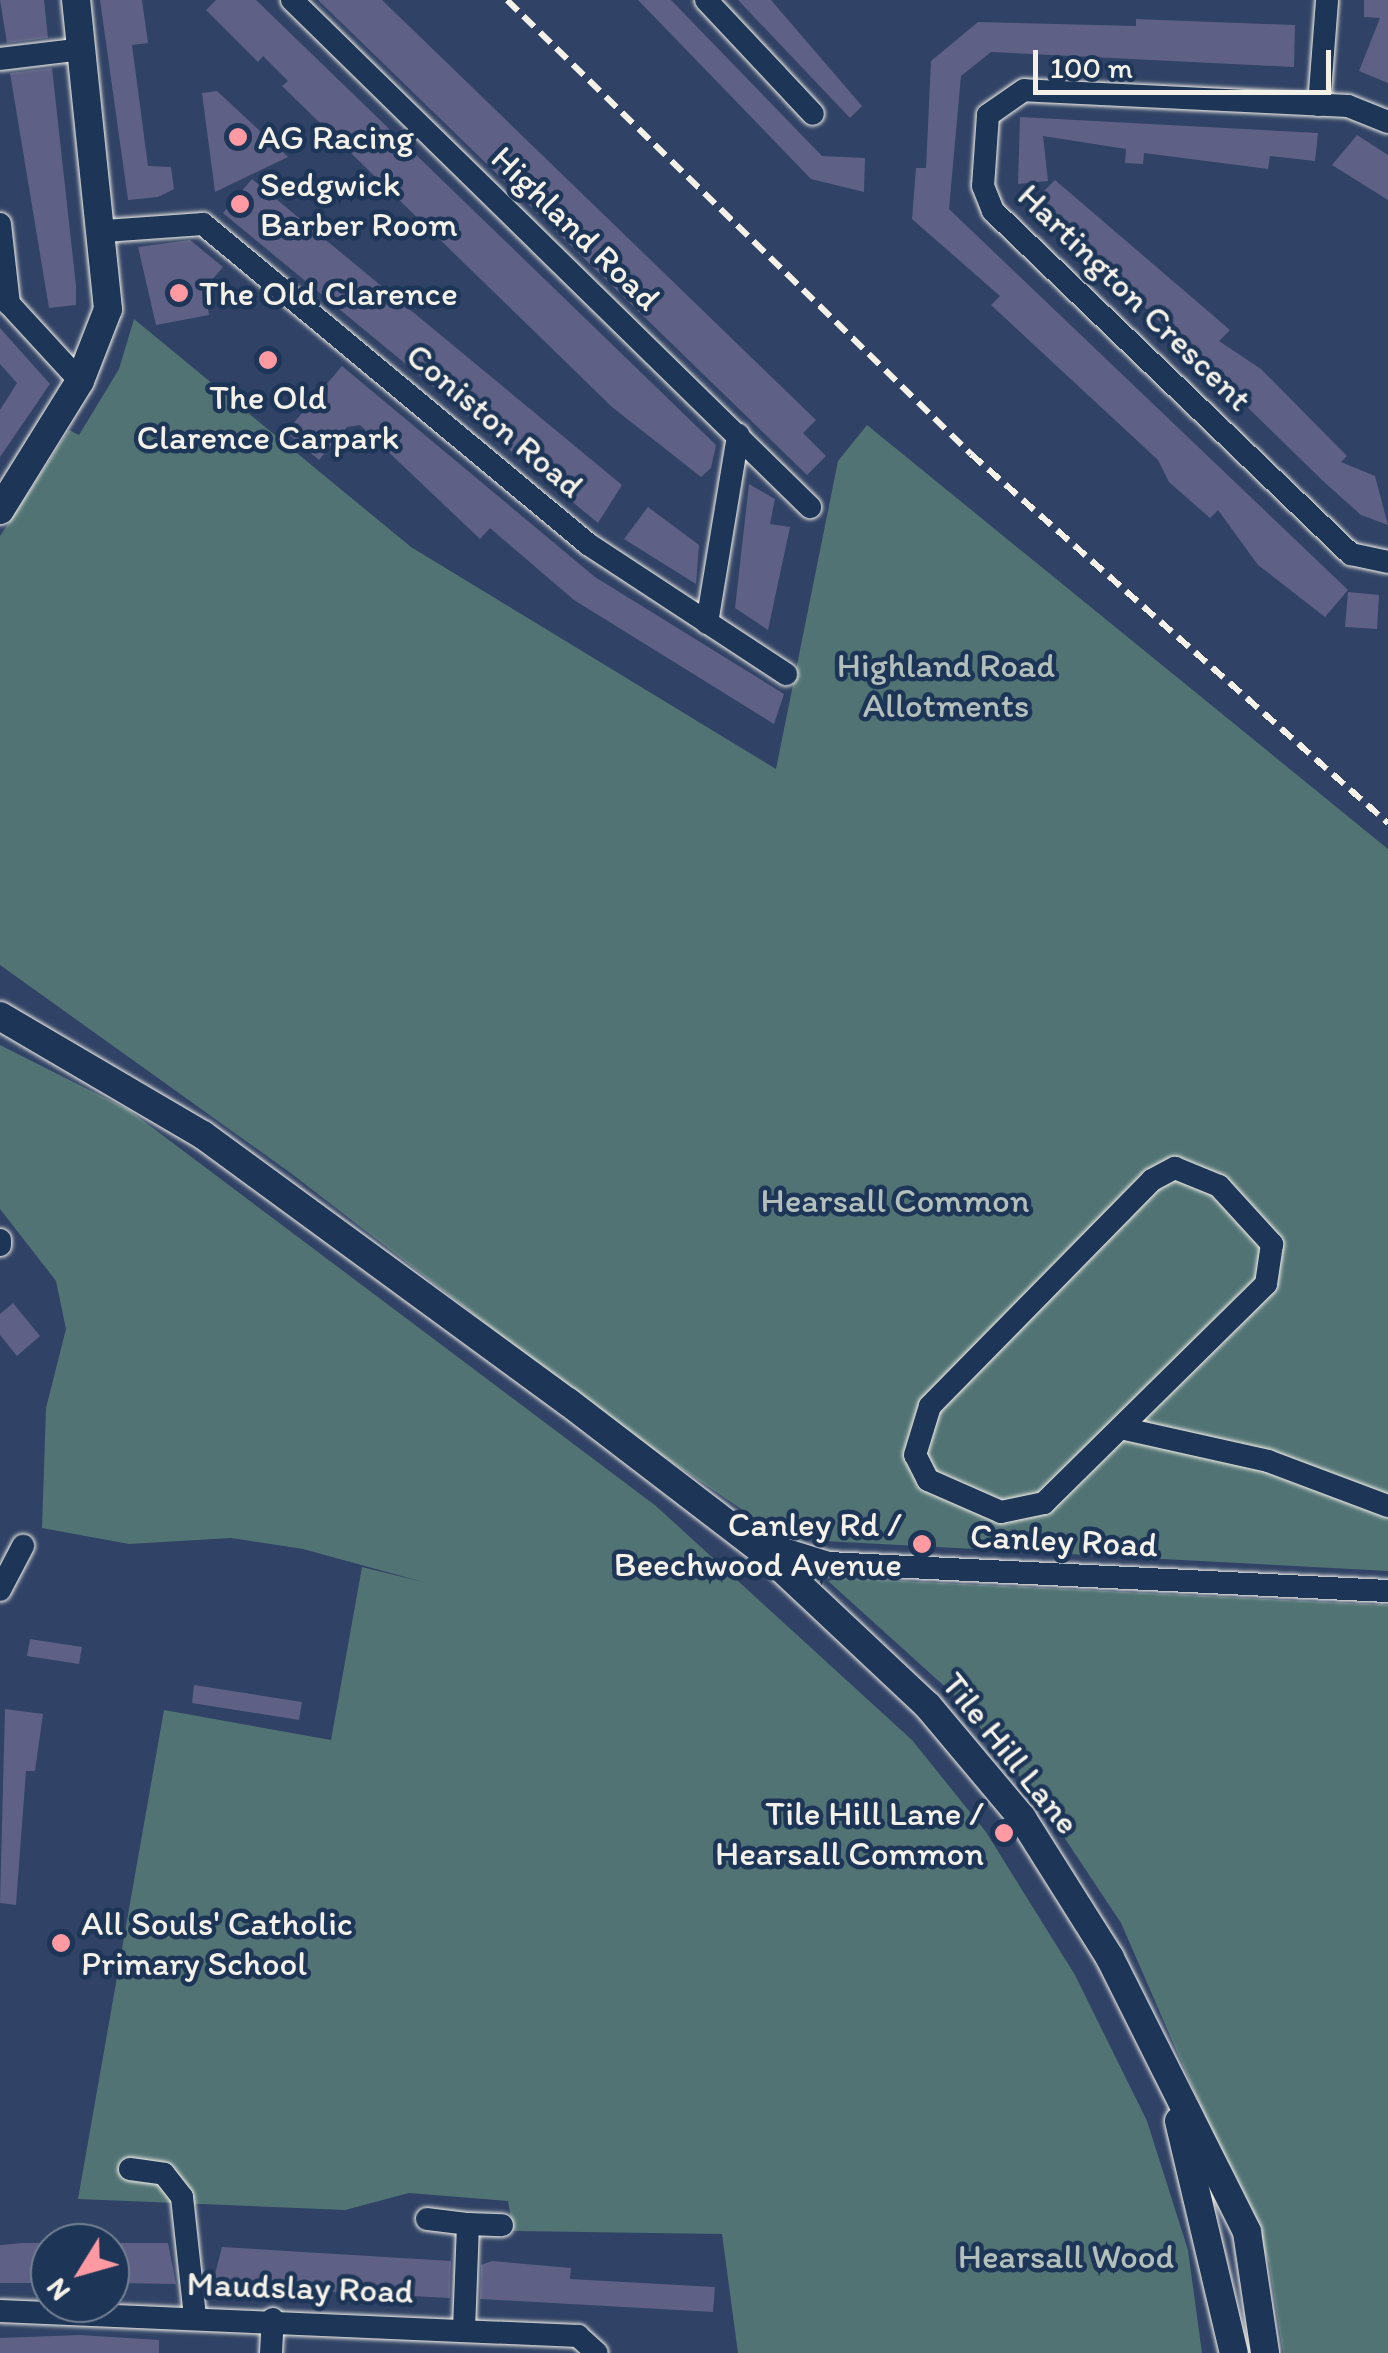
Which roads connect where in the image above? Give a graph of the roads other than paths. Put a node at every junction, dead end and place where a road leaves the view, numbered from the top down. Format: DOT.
graph roads {
  1 [pos="76,0"];
  2 [pos="292,0"];
  3 [pos="706,0"];
  4 [pos="1327,0"];
  5 [pos="83,49"];
  6 [pos="0,59"];
  7 [pos="1320,104"];
  8 [pos="814,114"];
  9 [pos="1388,122"];
  10 [pos="0,224"];
  11 [pos="105,231"];
  12 [pos="5,299"];
  13 [pos="80,381"];
  14 [pos="738,436"];
  15 [pos="810,507"];
  16 [pos="0,510"];
  17 [pos="1388,562"];
  18 [pos="707,623"];
  19 [pos="786,674"];
  20 [pos="1,1017"];
  21 [pos="1126,1430"];
  22 [pos="1388,1506"];
  23 [pos="741,1534"];
  24 [pos="23,1546"];
  25 [pos="0,1590"];
  26 [pos="1388,1590"];
  27 [pos="1163,2066"];
  28 [pos="130,2170"];
  29 [pos="427,2220"];
  30 [pos="468,2224"];
  31 [pos="502,2225"];
  32 [pos="0,2311"];
  33 [pos="195,2317"];
  34 [pos="273,2320"];
  35 [pos="464,2330"];
  36 [pos="595,2350"];
  37 [pos="271,2353"];
  38 [pos="1234,2353"];
  39 [pos="1265,2353"];
  1 -- 5 [label="main road"];
  2 -- 14 [label="street, Highland Road"];
  3 -- 8 [label="street"];
  4 -- 7 [label="street"];
  5 -- 6 [label="street"];
  5 -- 11 [label="main road"];
  7 -- 9 [label="street, Hartington Crescent"];
  7 -- 17 [label="street, Hartington Crescent"];
  10 -- 12 [label="street"];
  11 -- 13 [label="main road"];
  11 -- 18 [label="street, Coniston Road"];
  12 -- 13 [label="street"];
  13 -- 16 [label="main road"];
  14 -- 15 [label="street, Highland Road"];
  14 -- 18 [label="street"];
  18 -- 19 [label="street, Coniston Road"];
  20 -- 23 [label="main road"];
  21 -- 21 [label="street"];
  21 -- 22 [label="street"];
  23 -- 26 [label="street, Canley Road"];
  23 -- 27 [label="main road, Tile Hill Lane"];
  24 -- 25 [label="street"];
  27 -- 38 [label="main road, Tile Hill Lane"];
  27 -- 39 [label="main road, Tile Hill Lane"];
  28 -- 33 [label="street"];
  29 -- 30 [label="street"];
  30 -- 31 [label="street"];
  30 -- 35 [label="street"];
  32 -- 33 [label="street, Maudslay Road"];
  33 -- 34 [label="street, Maudslay Road"];
  34 -- 35 [label="street, Maudslay Road"];
  34 -- 37 [label="street"];
  35 -- 36 [label="street, Maudslay Road"];
}
